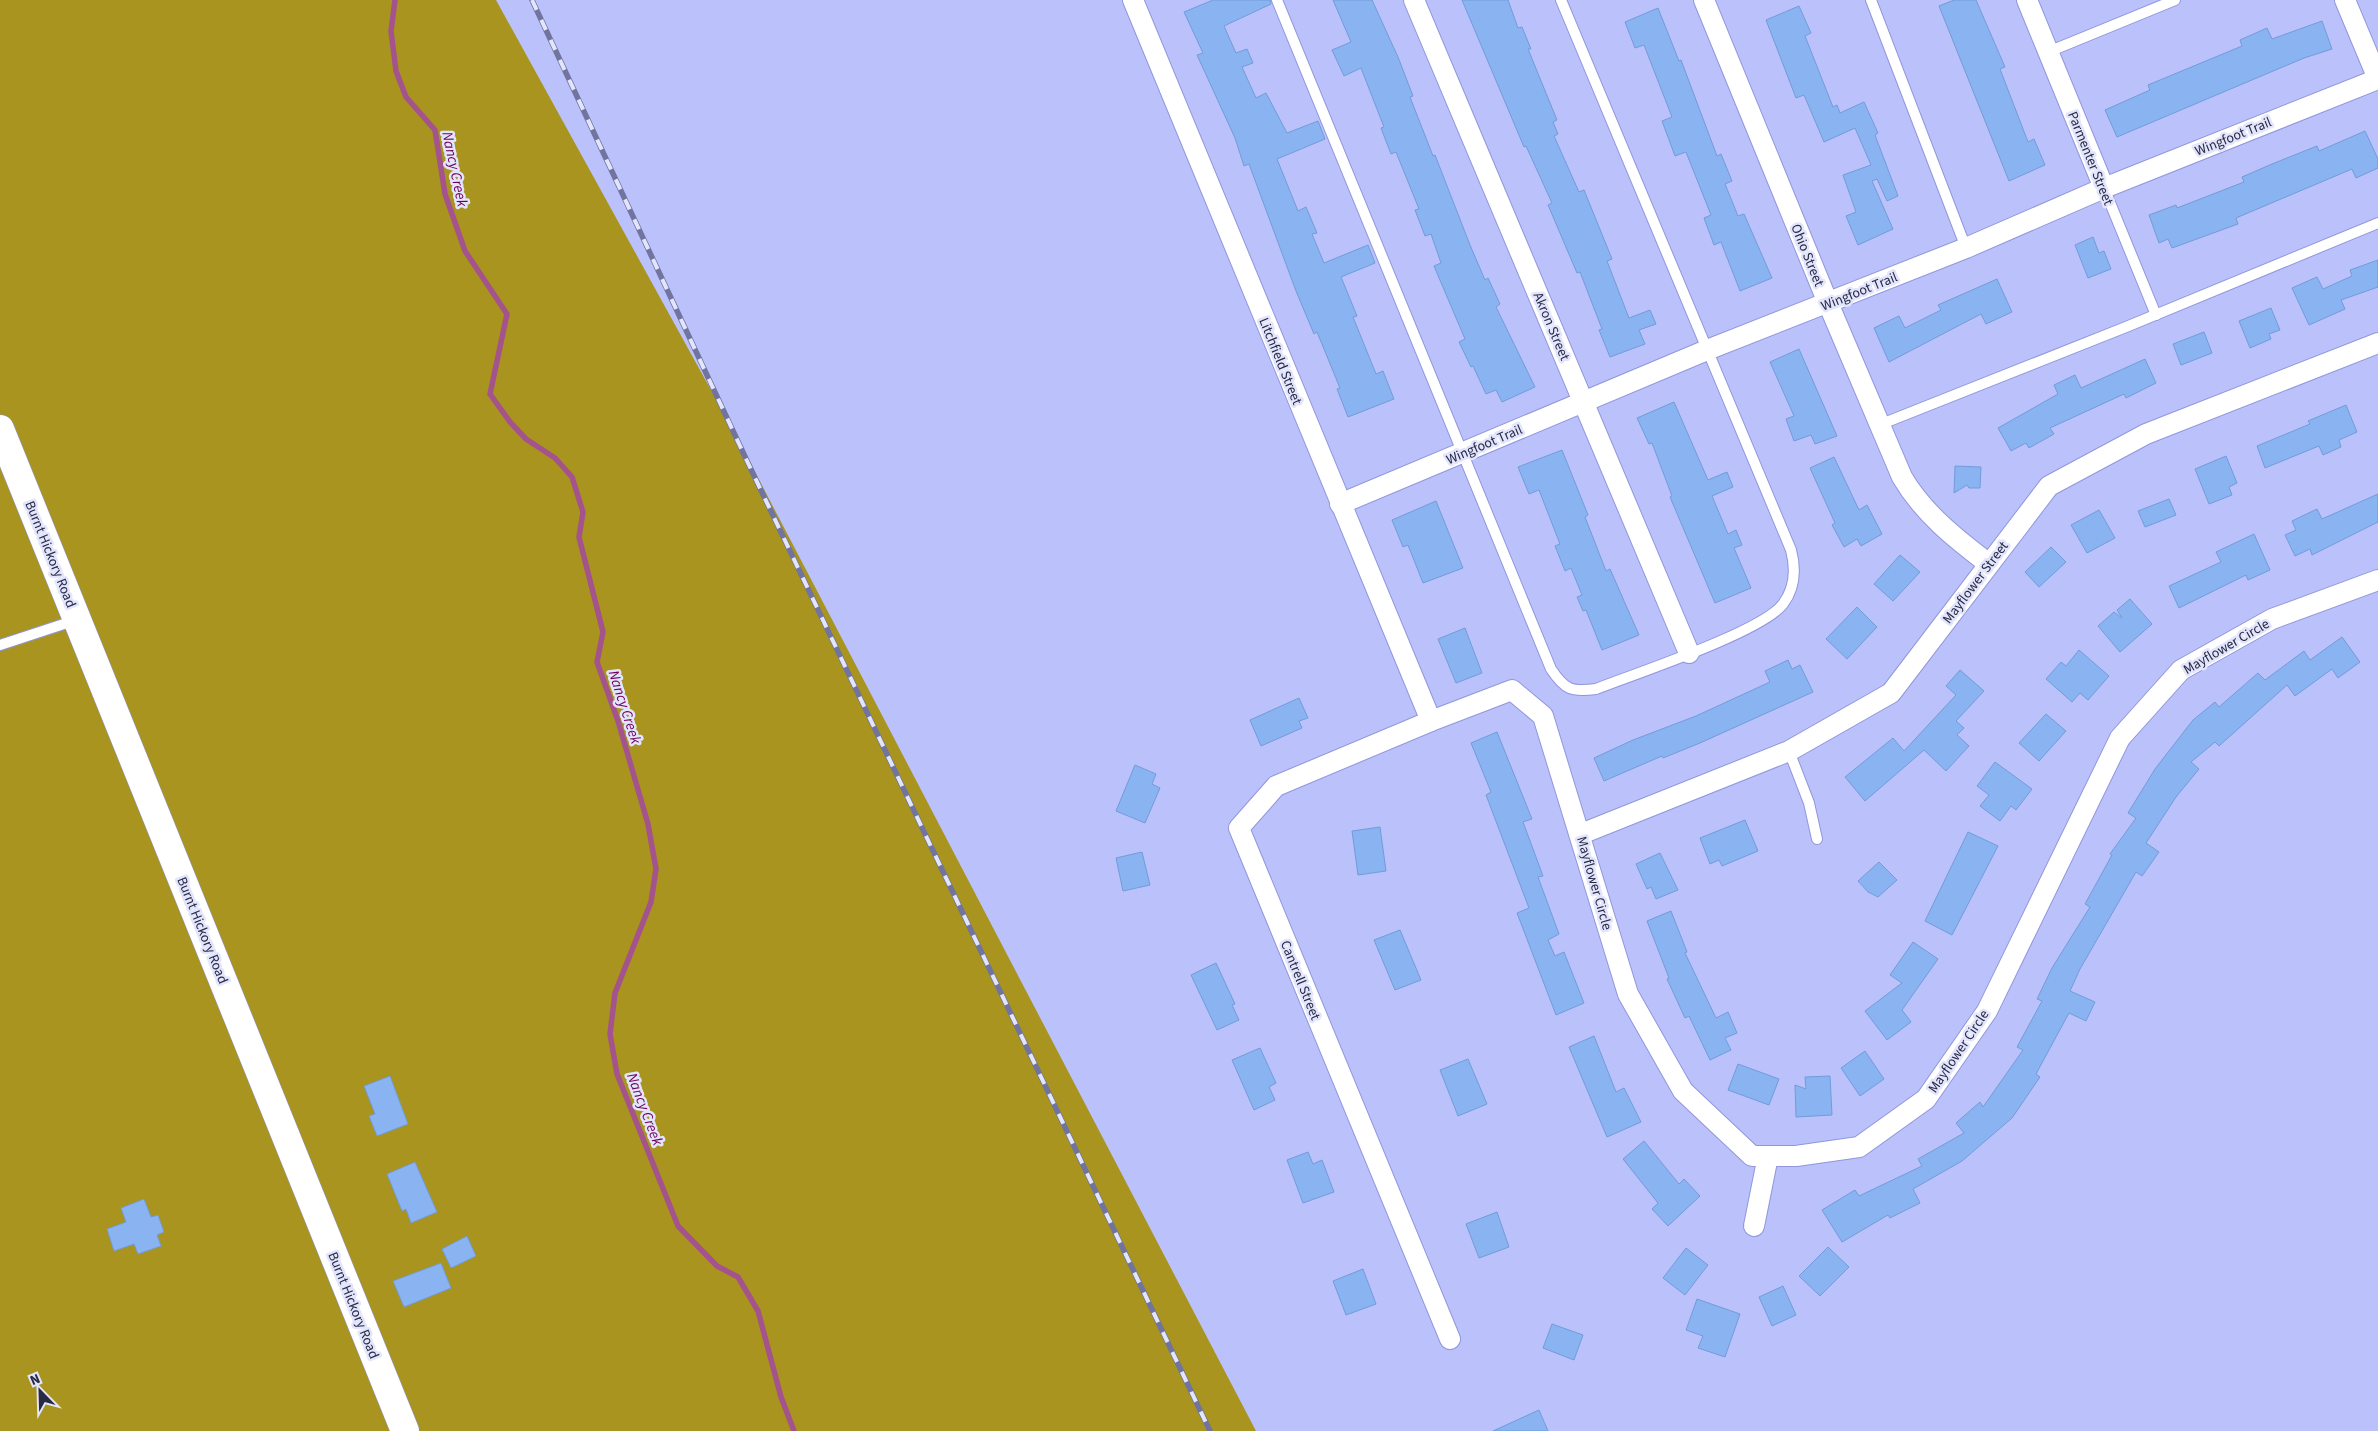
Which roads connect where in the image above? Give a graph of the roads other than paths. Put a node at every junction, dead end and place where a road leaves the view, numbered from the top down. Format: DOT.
graph roads {
  1 [pos="1133,0"];
  2 [pos="1277,0"];
  3 [pos="1414,0"];
  4 [pos="1561,0"];
  5 [pos="1704,0"];
  6 [pos="1870,0"];
  7 [pos="2027,0"];
  8 [pos="2175,0"];
  9 [pos="2345,0"];
  10 [pos="2048,52"];
  11 [pos="2378,79"];
  12 [pos="2104,188"];
  13 [pos="2378,224"];
  14 [pos="1966,248"];
  15 [pos="1828,303"];
  16 [pos="2156,315"];
  17 [pos="2378,343"];
  18 [pos="1706,350"];
  19 [pos="1584,401"];
  20 [pos="1879,424"];
  21 [pos="0,429"];
  22 [pos="1464,454"];
  23 [pos="1340,504"];
  24 [pos="1989,564"];
  25 [pos="2378,580"];
  26 [pos="77,620"];
  27 [pos="0,645"];
  28 [pos="1688,653"];
  29 [pos="1432,721"];
  30 [pos="1790,751"];
  31 [pos="1581,834"];
  32 [pos="1817,839"];
  33 [pos="1768,1156"];
  34 [pos="1754,1226"];
  35 [pos="1450,1339"];
  36 [pos="405,1431"];
  1 -- 23 [label="street, Litchfield Street"];
  2 -- 22 [label="lane"];
  3 -- 19 [label="street, Akron Street"];
  4 -- 18 [label="lane"];
  5 -- 15 [label="street, Ohio Street"];
  6 -- 14 [label="lane"];
  7 -- 10 [label="street, Parmenter Street"];
  8 -- 10 [label="lane"];
  9 -- 11 [label="street"];
  10 -- 12 [label="street, Parmenter Street"];
  11 -- 12 [label="street, Wingfoot Trail"];
  12 -- 14 [label="street, Wingfoot Trail"];
  12 -- 16 [label="lane, Parmenter Street"];
  13 -- 16 [label="lane"];
  14 -- 15 [label="street, Wingfoot Trail"];
  15 -- 18 [label="street, Wingfoot Trail"];
  15 -- 20 [label="street, Ohio Street"];
  16 -- 20 [label="lane"];
  17 -- 24 [label="street, Mayflower Street"];
  18 -- 19 [label="street, Wingfoot Trail"];
  18 -- 28 [label="lane"];
  19 -- 22 [label="street, Wingfoot Trail"];
  19 -- 28 [label="street, Akron Street"];
  20 -- 24 [label="street, Ohio Street"];
  21 -- 26 [label="main road, Burnt Hickory Road"];
  22 -- 23 [label="street, Wingfoot Trail"];
  22 -- 28 [label="lane"];
  23 -- 29 [label="street, Litchfield Street"];
  24 -- 30 [label="street, Mayflower Street"];
  25 -- 33 [label="street, Mayflower Circle"];
  26 -- 27 [label="lane"];
  26 -- 36 [label="main road, Burnt Hickory Road"];
  29 -- 31 [label="street, Mayflower Circle"];
  29 -- 35 [label="street, Cantrell Street"];
  30 -- 31 [label="street, Mayflower Street"];
  30 -- 32 [label="lane"];
  31 -- 33 [label="street, Mayflower Circle"];
  33 -- 34 [label="street"];
}
